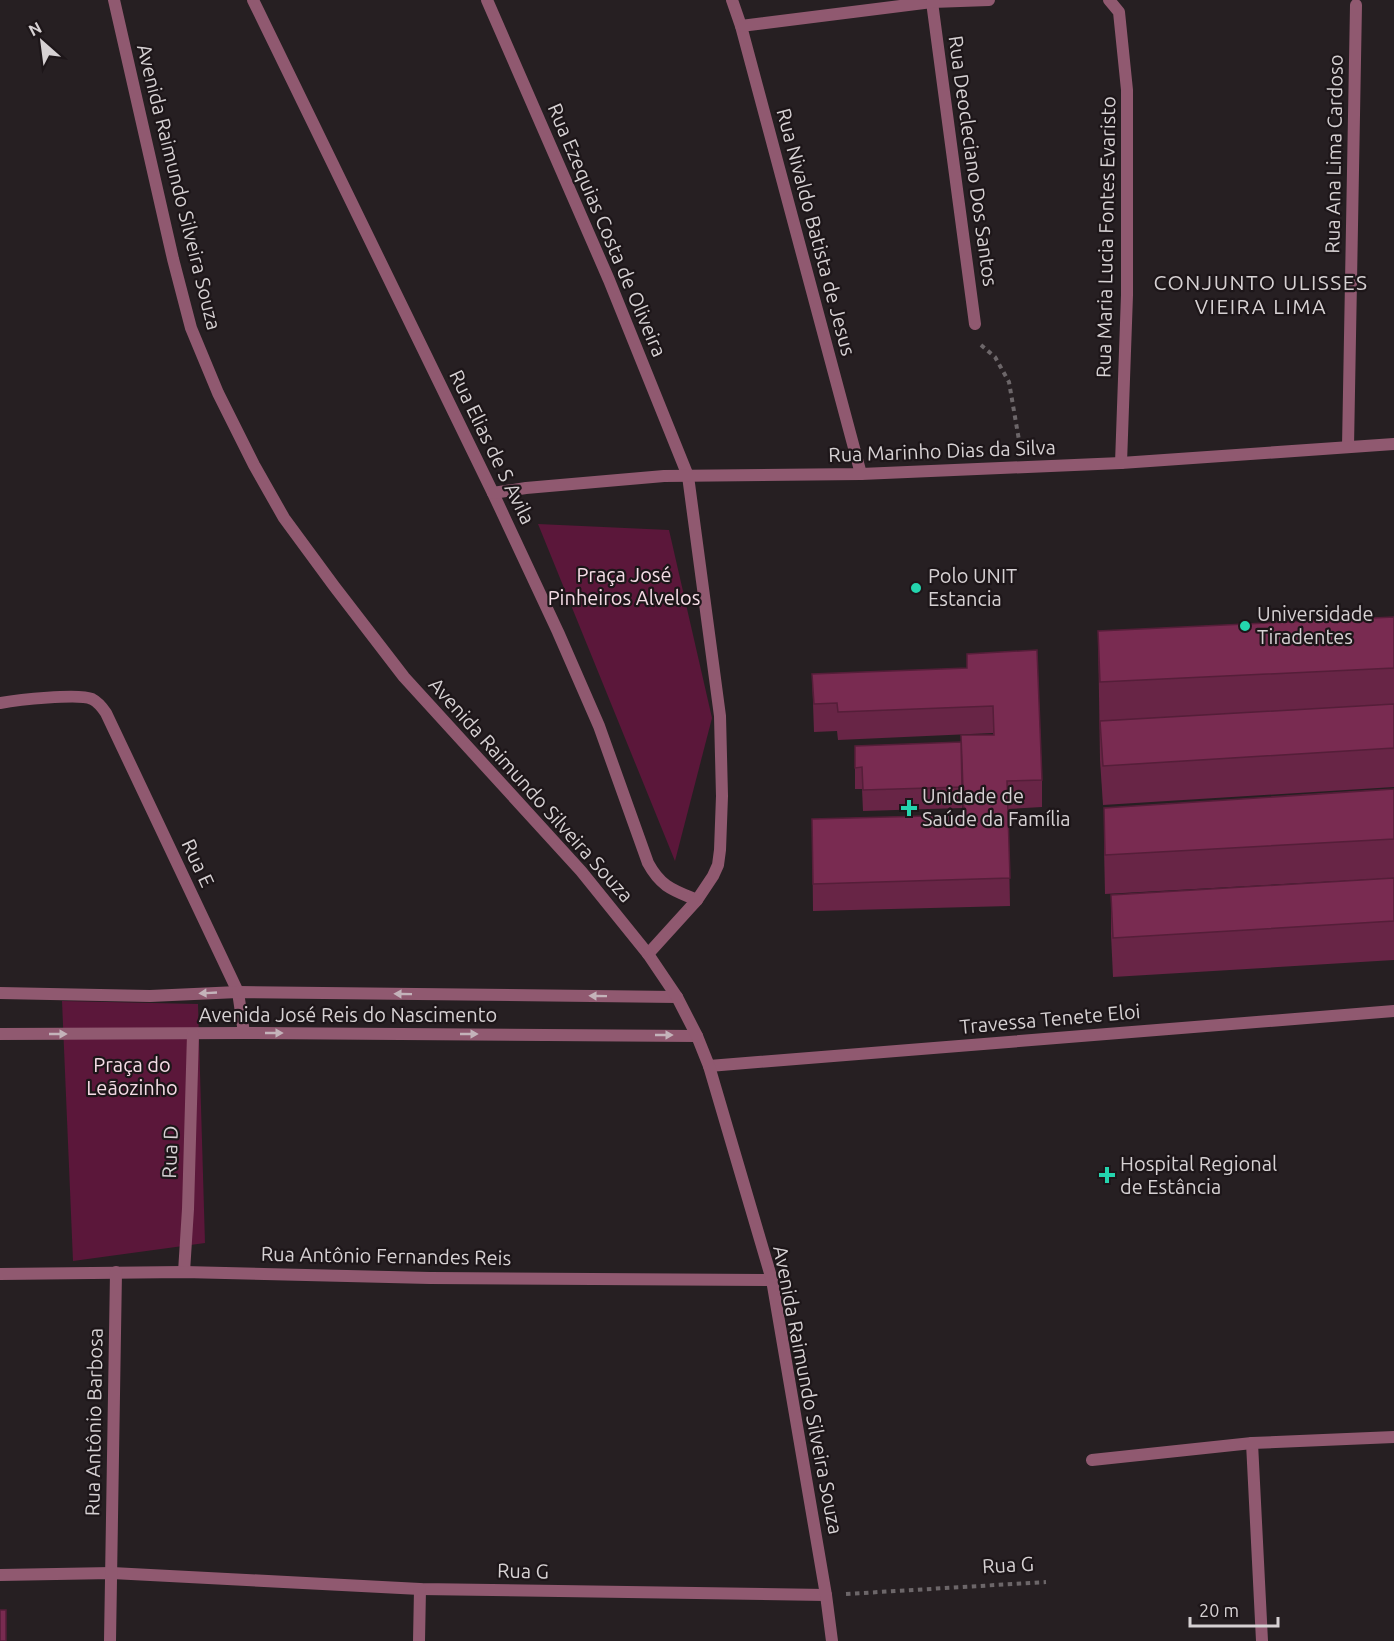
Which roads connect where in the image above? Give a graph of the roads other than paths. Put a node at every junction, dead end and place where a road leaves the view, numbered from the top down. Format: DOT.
graph roads {
  1 [pos="114,0"];
  2 [pos="253,0"];
  3 [pos="487,0"];
  4 [pos="732,0"];
  5 [pos="989,0"];
  6 [pos="1109,0"];
  7 [pos="932,3"];
  8 [pos="1356,5"];
  9 [pos="741,26"];
  10 [pos="975,324"];
  11 [pos="1394,444"];
  12 [pos="1348,447"];
  13 [pos="1121,464"];
  14 [pos="861,474"];
  15 [pos="688,476"];
  16 [pos="493,493"];
  17 [pos="0,703"];
  18 [pos="697,900"];
  19 [pos="648,954"];
  20 [pos="238,992"];
  21 [pos="0,993"];
  22 [pos="677,997"];
  23 [pos="1394,1011"];
  24 [pos="244,1033"];
  25 [pos="0,1034"];
  26 [pos="193,1034"];
  27 [pos="697,1036"];
  28 [pos="710,1066"];
  29 [pos="116,1272"];
  30 [pos="184,1272"];
  31 [pos="0,1274"];
  32 [pos="772,1280"];
  33 [pos="1394,1437"];
  34 [pos="1252,1443"];
  35 [pos="1092,1460"];
  36 [pos="112,1573"];
  37 [pos="0,1575"];
  38 [pos="420,1589"];
  39 [pos="826,1595"];
  40 [pos="110,1641"];
  41 [pos="419,1641"];
  42 [pos="832,1641"];
  43 [pos="1262,1641"];
  1 -- 19 [label="street, Avenida Raimundo Silveira Souza"];
  2 -- 16 [label="street, Rua Elias de S Avila"];
  3 -- 15 [label="street, Rua Ezequias Costa de Oliveira"];
  4 -- 9 [label="street, Rua Nivaldo Batista de Jesus"];
  5 -- 7 [label="street"];
  6 -- 13 [label="street, Rua Maria Lucia Fontes Evaristo"];
  7 -- 9 [label="street"];
  7 -- 10 [label="street, Rua Deocleciano Dos Santos"];
  8 -- 12 [label="street, Rua Ana Lima Cardoso"];
  9 -- 14 [label="street, Rua Nivaldo Batista de Jesus"];
  11 -- 12 [label="street, Rua Marinho Dias da Silva"];
  12 -- 13 [label="street, Rua Marinho Dias da Silva"];
  13 -- 14 [label="street, Rua Marinho Dias da Silva"];
  14 -- 15 [label="street, Rua Marinho Dias da Silva"];
  15 -- 16 [label="street, Rua Marinho Dias da Silva"];
  15 -- 18 [label="street, Rua Ezequias Costa de Oliveira"];
  16 -- 18 [label="street, Rua Elias de S Avila"];
  17 -- 20 [label="street, Rua E"];
  18 -- 19 [label="street, Rua Ezequias Costa de Oliveira"];
  19 -- 22 [label="street, Avenida Raimundo Silveira Souza"];
  20 -- 21 [label="street, Avenida José Reis do Nascimento, one-way"];
  22 -- 20 [label="street, Avenida José Reis do Nascimento, one-way"];
  20 -- 24 [label="street, Rua E"];
  22 -- 27 [label="street, Avenida Raimundo Silveira Souza"];
  23 -- 28 [label="street, Travessa Tenete Eloi"];
  24 -- 26 [label="street, Avenida José Reis do Nascimento"];
  24 -- 27 [label="street, Avenida José Reis do Nascimento, one-way"];
  25 -- 26 [label="street, Avenida José Reis do Nascimento, one-way"];
  26 -- 30 [label="street, Rua D"];
  27 -- 28 [label="street, Avenida Raimundo Silveira Souza"];
  28 -- 32 [label="street, Avenida Raimundo Silveira Souza"];
  29 -- 30 [label="street, Rua Antônio Fernandes Reis"];
  29 -- 31 [label="street, Rua Antônio Fernandes Reis"];
  29 -- 36 [label="street, Rua Antônio Barbosa"];
  30 -- 32 [label="street, Rua Antônio Fernandes Reis"];
  32 -- 39 [label="street, Avenida Raimundo Silveira Souza"];
  33 -- 34 [label="street"];
  34 -- 35 [label="street"];
  34 -- 43 [label="street"];
  36 -- 37 [label="street, Rua G"];
  36 -- 38 [label="street, Rua G"];
  36 -- 40 [label="street, Rua Antônio Barbosa"];
  38 -- 39 [label="street, Rua G"];
  38 -- 41 [label="street"];
  39 -- 42 [label="street, Avenida Raimundo Silveira Souza"];
}
